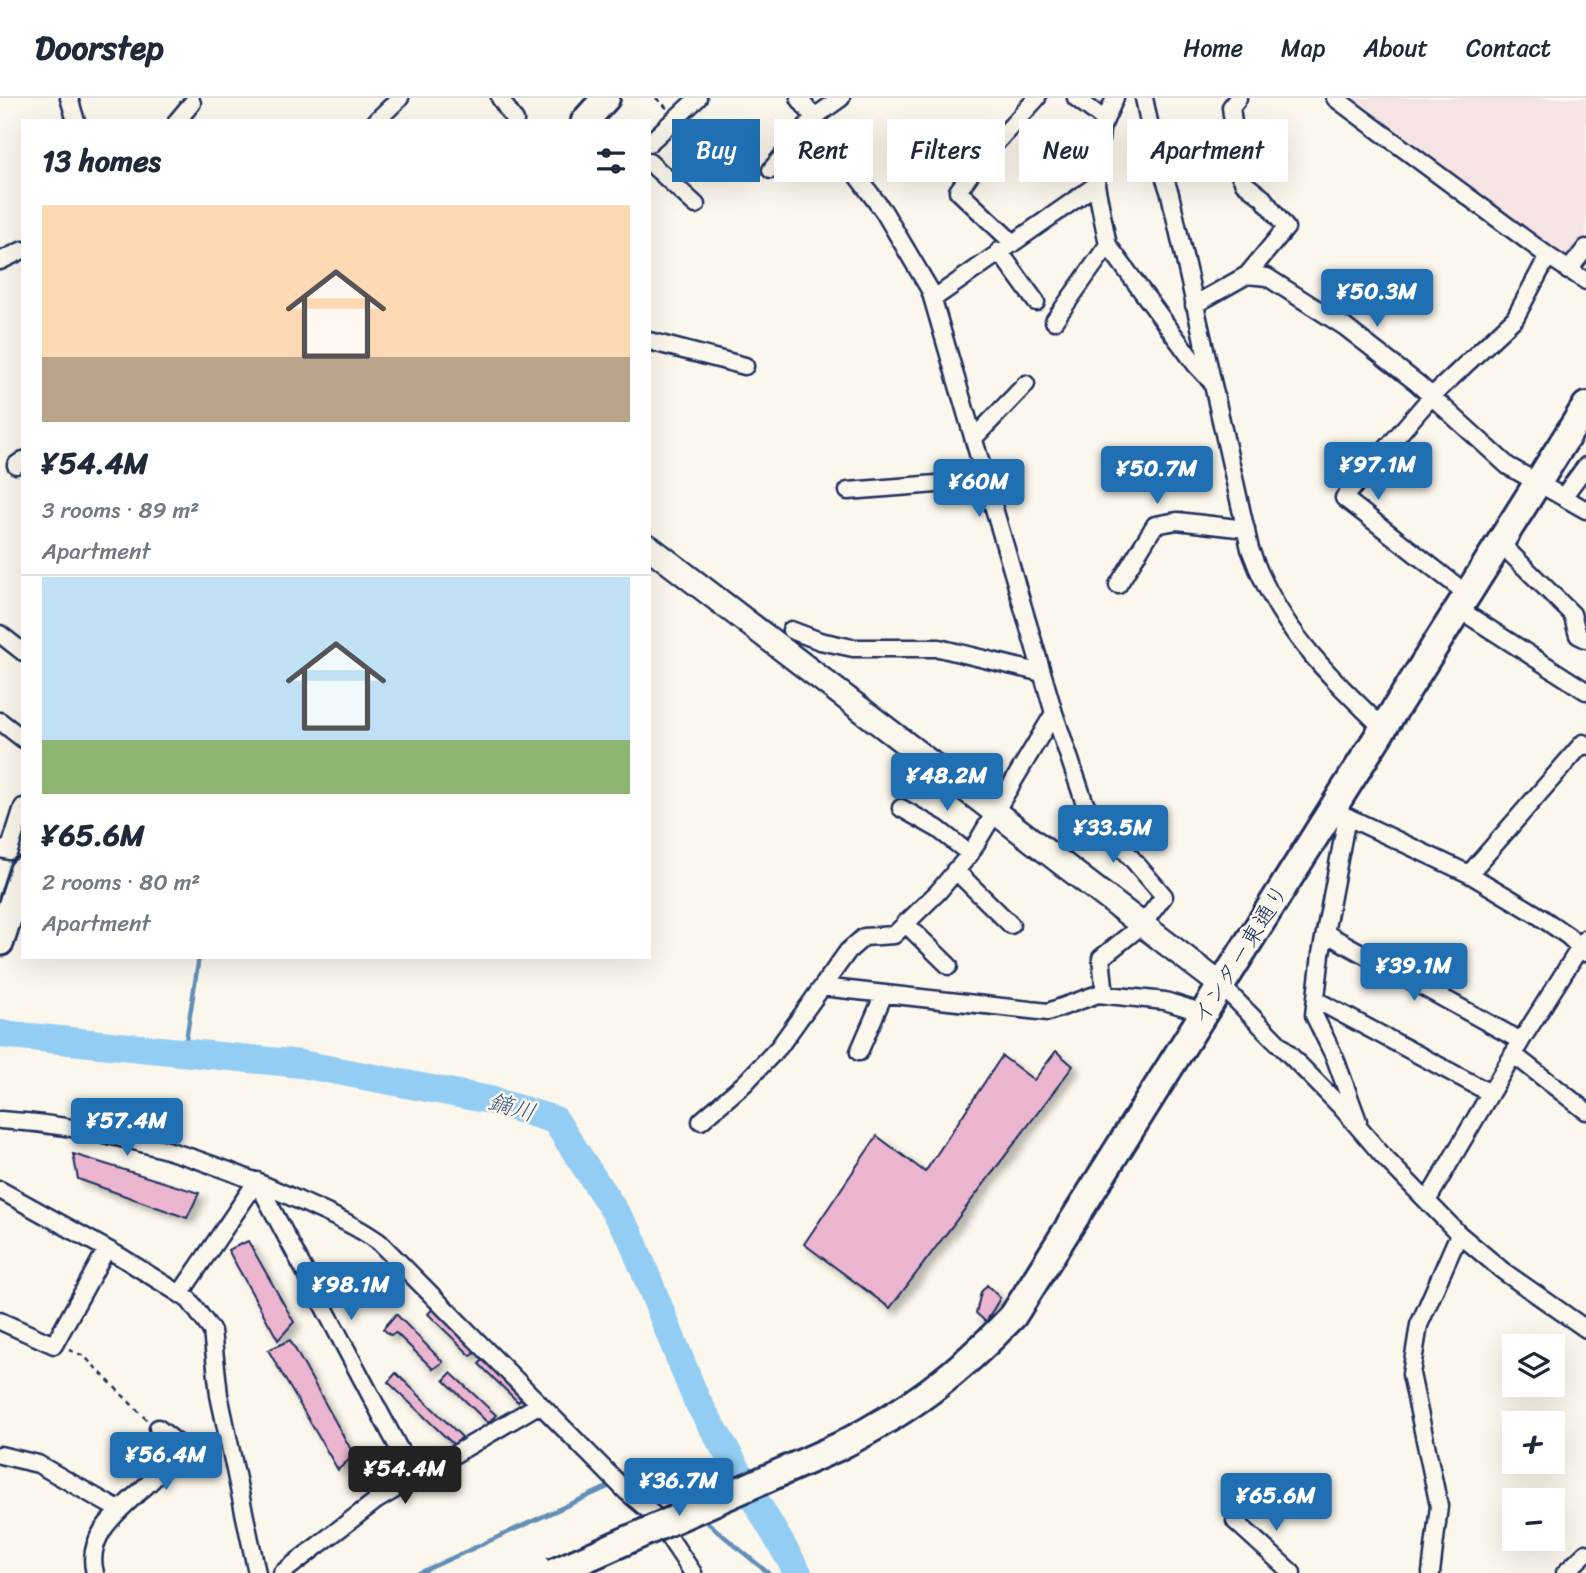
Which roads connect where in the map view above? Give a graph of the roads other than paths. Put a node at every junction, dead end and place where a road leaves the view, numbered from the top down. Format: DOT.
graph roads {
  1 [pos="69,98"];
  2 [pos="400,98"];
  3 [pos="500,98"];
  4 [pos="606,98"];
  5 [pos="698,98"];
  6 [pos="799,98"];
  7 [pos="842,98"];
  8 [pos="1037,98"];
  9 [pos="1076,98"];
  10 [pos="1115,98"];
  11 [pos="1144,98"];
  12 [pos="1238,98"];
  13 [pos="1335,98"];
  14 [pos="192,103"];
  15 [pos="813,118"];
  16 [pos="75,119"];
  17 [pos="179,119"];
  18 [pos="378,119"];
  19 [pos="514,119"];
  20 [pos="587,119"];
  21 [pos="1104,119"];
  22 [pos="1105,119"];
  23 [pos="651,142"];
  24 [pos="651,164"];
  25 [pos="771,170"];
  26 [pos="1096,182"];
  27 [pos="1096,185"];
  28 [pos="696,205"];
  29 [pos="1108,245"];
  30 [pos="1005,247"];
  31 [pos="1586,248"];
  32 [pos="21,251"];
  33 [pos="1548,257"];
  34 [pos="0,261"];
  35 [pos="1568,271"];
  36 [pos="1247,275"];
  37 [pos="1586,281"];
  38 [pos="933,299"];
  39 [pos="1036,302"];
  40 [pos="1194,305"];
  41 [pos="1054,321"];
  42 [pos="651,342"];
  43 [pos="745,366"];
  44 [pos="1212,382"];
  45 [pos="1026,384"];
  46 [pos="1431,397"];
  47 [pos="1584,416"];
  48 [pos="974,438"];
  49 [pos="1586,466"];
  50 [pos="987,480"];
  51 [pos="1538,485"];
  52 [pos="848,491"];
  53 [pos="1563,498"];
  54 [pos="1586,510"];
  55 [pos="1246,529"];
  56 [pos="1500,542"];
  57 [pos="651,549"];
  58 [pos="1118,585"];
  59 [pos="1462,601"];
  60 [pos="791,630"];
  61 [pos="0,634"];
  62 [pos="1586,639"];
  63 [pos="21,650"];
  64 [pos="1042,673"];
  65 [pos="1586,691"];
  66 [pos="1054,713"];
  67 [pos="0,721"];
  68 [pos="1382,727"];
  69 [pos="21,737"];
  70 [pos="1586,746"];
  71 [pos="901,808"];
  72 [pos="1341,809"];
  73 [pos="21,813"];
  74 [pos="996,813"];
  75 [pos="0,849"];
  76 [pos="970,854"];
  77 [pos="955,870"];
  78 [pos="1469,874"];
  79 [pos="21,877"];
  80 [pos="905,923"];
  81 [pos="1011,925"];
  82 [pos="1142,925"];
  83 [pos="1325,933"];
  84 [pos="0,942"];
  85 [pos="1584,947"];
  86 [pos="949,966"];
  87 [pos="1221,985"];
  88 [pos="822,986"];
  89 [pos="884,994"];
  90 [pos="1105,995"];
  91 [pos="1316,1000"];
  92 [pos="1204,1013"];
  93 [pos="1517,1047"];
  94 [pos="859,1052"];
  95 [pos="1490,1093"];
  96 [pos="1586,1111"];
  97 [pos="0,1120"];
  98 [pos="701,1121"];
  99 [pos="1362,1131"];
  100 [pos="257,1181"];
  101 [pos="0,1190"];
  102 [pos="1427,1201"];
  103 [pos="1459,1234"];
  104 [pos="106,1250"];
  105 [pos="180,1294"];
  106 [pos="0,1321"];
  107 [pos="1586,1329"];
  108 [pos="540,1404"];
  109 [pos="158,1428"];
  110 [pos="0,1455"];
  111 [pos="415,1479"];
  112 [pos="117,1509"];
  113 [pos="1235,1521"];
  114 [pos="1586,1553"];
  115 [pos="95,1573"];
  116 [pos="257,1573"];
  117 [pos="282,1573"];
  118 [pos="553,1573"];
  119 [pos="693,1573"];
  120 [pos="1292,1573"];
  121 [pos="1431,1573"];
  122 [pos="1564,1573"];
  1 -- 16 [label="street"];
  2 -- 18 [label="street"];
  3 -- 19 [label="street"];
  4 -- 20 [label="main road"];
  5 -- 23 [label="street"];
  6 -- 15 [label="street"];
  7 -- 15 [label="street"];
  8 -- 30 [label="street"];
  9 -- 21 [label="street"];
  10 -- 22 [label="street"];
  11 -- 40 [label="street"];
  12 -- 36 [label="street"];
  13 -- 33 [label="street"];
  14 -- 17 [label="street"];
  15 -- 25 [label="street"];
  15 -- 38 [label="street"];
  24 -- 28 [label="street"];
  26 -- 27 [label="street"];
  27 -- 29 [label="street"];
  27 -- 30 [label="street"];
  29 -- 41 [label="street"];
  29 -- 44 [label="street"];
  30 -- 38 [label="street"];
  30 -- 39 [label="street"];
  31 -- 35 [label="street"];
  32 -- 34 [label="street"];
  33 -- 35 [label="street"];
  33 -- 46 [label="street"];
  35 -- 37 [label="street"];
  36 -- 40 [label="street"];
  36 -- 46 [label="street"];
  38 -- 48 [label="street"];
  40 -- 44 [label="street"];
  42 -- 43 [label="street"];
  44 -- 55 [label="street"];
  45 -- 48 [label="street"];
  46 -- 51 [label="street"];
  46 -- 59 [label="street"];
  47 -- 51 [label="main road, インター東通り"];
  48 -- 50 [label="street"];
  49 -- 53 [label="street"];
  50 -- 52 [label="street"];
  50 -- 64 [label="street"];
  51 -- 53 [label="street"];
  51 -- 56 [label="main road, インター東通り"];
  53 -- 54 [label="street"];
  55 -- 58 [label="street"];
  55 -- 68 [label="street"];
  56 -- 59 [label="main road, インター東通り"];
  56 -- 62 [label="street"];
  57 -- 74 [label="street"];
  59 -- 65 [label="street"];
  59 -- 68 [label="main road, インター東通り"];
  60 -- 64 [label="street"];
  61 -- 63 [label="street"];
  64 -- 66 [label="street"];
  66 -- 74 [label="street"];
  66 -- 82 [label="street"];
  67 -- 69 [label="street"];
  68 -- 72 [label="main road, インター東通り"];
  70 -- 78 [label="street"];
  71 -- 76 [label="street"];
  72 -- 78 [label="street"];
  72 -- 83 [label="street"];
  72 -- 87 [label="main road, インター東通り"];
  73 -- 75 [label="street"];
  74 -- 76 [label="street"];
  74 -- 82 [label="street"];
  76 -- 77 [label="street"];
  77 -- 80 [label="street"];
  77 -- 81 [label="street"];
  78 -- 85 [label="street"];
  79 -- 84 [label="main road"];
  80 -- 86 [label="street"];
  80 -- 88 [label="street"];
  82 -- 87 [label="street"];
  82 -- 90 [label="street"];
  83 -- 91 [label="street"];
  83 -- 93 [label="street"];
  85 -- 93 [label="street"];
  87 -- 92 [label="main road, インター東通り"];
  87 -- 99 [label="street"];
  88 -- 89 [label="street"];
  88 -- 98 [label="street"];
  89 -- 90 [label="street"];
  89 -- 94 [label="street"];
  90 -- 92 [label="street"];
  91 -- 95 [label="street"];
  91 -- 99 [label="street"];
  92 -- 118 [label="main road, インター東通り, bridge"];
  93 -- 95 [label="street"];
  93 -- 96 [label="street"];
  95 -- 102 [label="street"];
  97 -- 100 [label="street"];
  99 -- 102 [label="street"];
  100 -- 105 [label="street"];
  100 -- 108 [label="street"];
  100 -- 111 [label="street"];
  101 -- 104 [label="street"];
  102 -- 103 [label="street"];
  103 -- 107 [label="street"];
  103 -- 121 [label="street"];
  104 -- 105 [label="street"];
  104 -- 106 [label="street"];
  105 -- 116 [label="street"];
  108 -- 111 [label="street"];
  108 -- 119 [label="street"];
  109 -- 112 [label="street"];
  110 -- 112 [label="street"];
  111 -- 117 [label="street"];
  112 -- 115 [label="street"];
  113 -- 120 [label="street"];
  114 -- 122 [label="street"];
}
